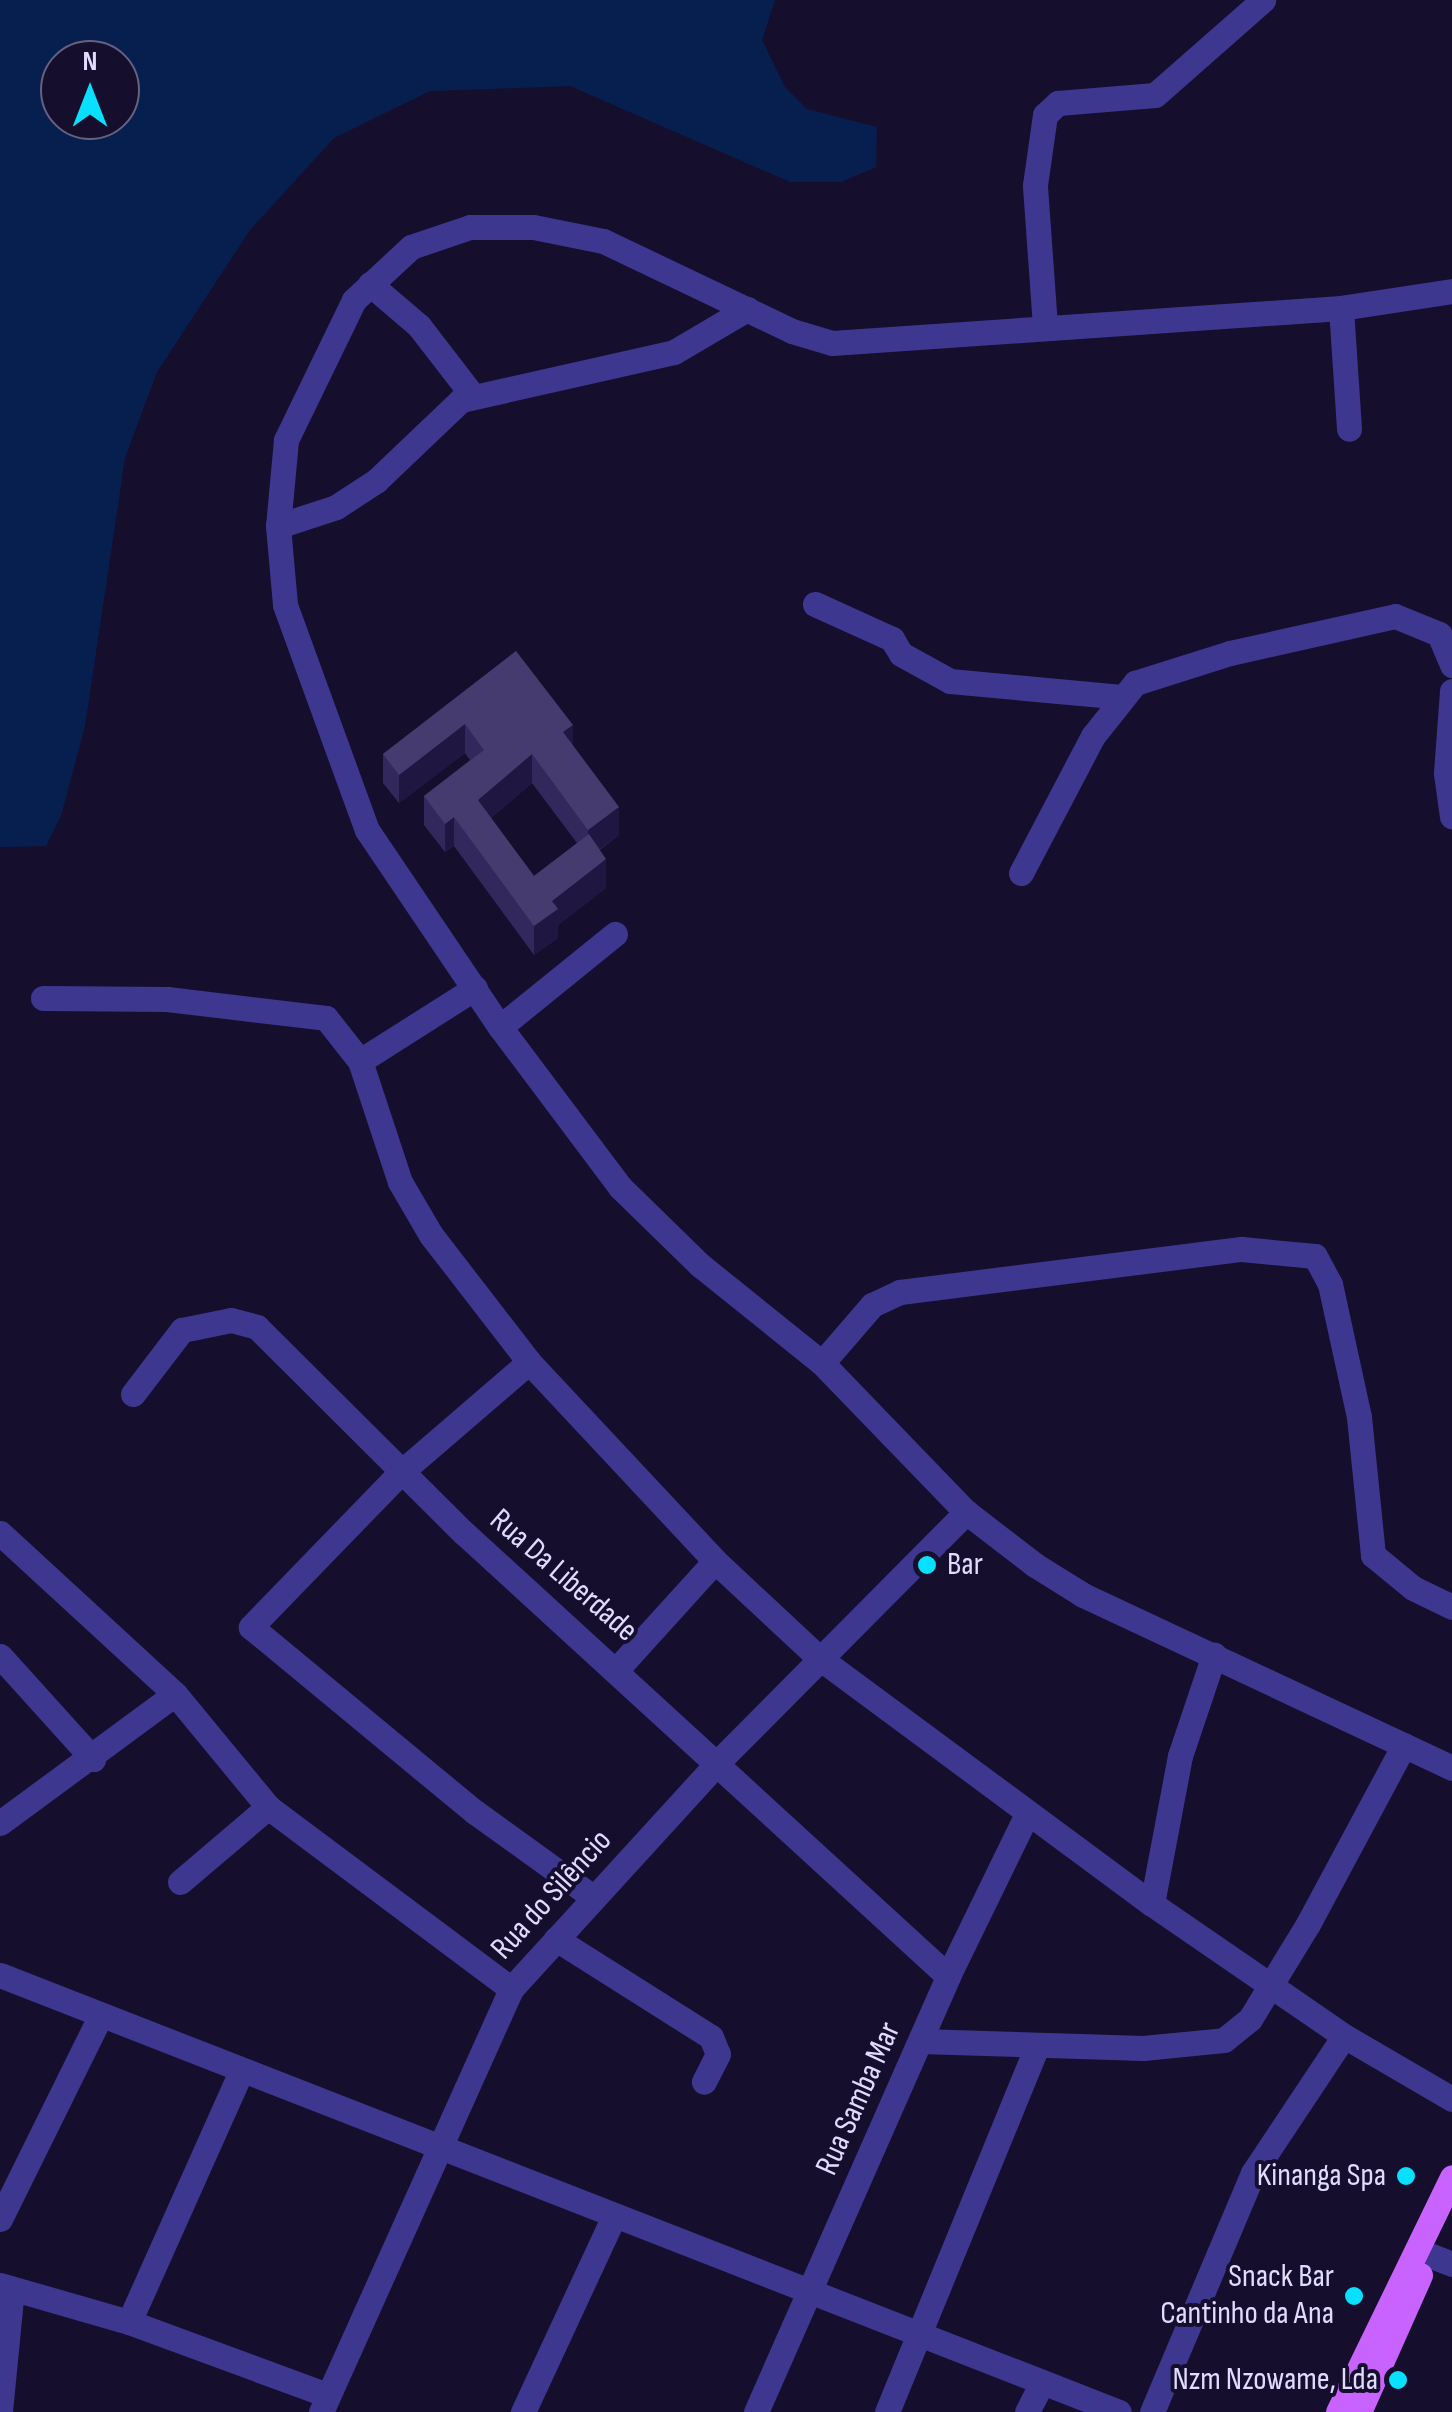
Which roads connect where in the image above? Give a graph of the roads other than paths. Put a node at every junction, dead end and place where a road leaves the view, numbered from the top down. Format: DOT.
graph roads {
  1 [pos="1263,0"];
  2 [pos="370,284"];
  3 [pos="1452,291"];
  4 [pos="1341,308"];
  5 [pos="747,309"];
  6 [pos="1045,326"];
  7 [pos="473,396"];
  8 [pos="1349,429"];
  9 [pos="278,526"];
  10 [pos="816,604"];
  11 [pos="1452,665"];
  12 [pos="1452,691"];
  13 [pos="1122,697"];
  14 [pos="1452,817"];
  15 [pos="1021,872"];
  16 [pos="615,934"];
  17 [pos="475,988"];
  18 [pos="43,998"];
  19 [pos="500,1027"];
  20 [pos="360,1060"];
  21 [pos="528,1362"];
  22 [pos="822,1363"];
  23 [pos="133,1394"];
  24 [pos="401,1472"];
  25 [pos="966,1512"];
  26 [pos="0,1533"];
  27 [pos="715,1561"];
  28 [pos="1452,1607"];
  29 [pos="1214,1654"];
  30 [pos="0,1656"];
  31 [pos="818,1657"];
  32 [pos="618,1668"];
  33 [pos="175,1694"];
  34 [pos="1404,1745"];
  35 [pos="93,1759"];
  36 [pos="718,1761"];
  37 [pos="1452,1768"];
  38 [pos="268,1807"];
  39 [pos="1026,1814"];
  40 [pos="0,1823"];
  41 [pos="180,1882"];
  42 [pos="592,1897"];
  43 [pos="1152,1904"];
  44 [pos="556,1939"];
  45 [pos="0,1976"];
  46 [pos="948,1976"];
  47 [pos="1270,1982"];
  48 [pos="510,1989"];
  49 [pos="100,2017"];
  50 [pos="1344,2036"];
  51 [pos="920,2041"];
  52 [pos="1037,2046"];
  53 [pos="240,2074"];
  54 [pos="704,2082"];
  55 [pos="1452,2099"];
  56 [pos="441,2150"];
  57 [pos="1452,2176"];
  58 [pos="1452,2214"];
  59 [pos="0,2219"];
  60 [pos="612,2220"];
  61 [pos="1441,2260"];
  62 [pos="6,2287"];
  63 [pos="808,2295"];
  64 [pos="130,2322"];
  65 [pos="917,2333"];
  66 [pos="1041,2385"];
  67 [pos="324,2404"];
  68 [pos="0,2411"];
  69 [pos="523,2412"];
  70 [pos="756,2412"];
  71 [pos="887,2412"];
  72 [pos="1027,2412"];
  73 [pos="1119,2412"];
  74 [pos="1152,2412"];
  75 [pos="1338,2412"];
  76 [pos="1360,2412"];
  1 -- 6 [label="street"];
  2 -- 5 [label="street"];
  2 -- 7 [label="street"];
  2 -- 9 [label="street"];
  3 -- 4 [label="street"];
  4 -- 6 [label="street"];
  4 -- 8 [label="street"];
  5 -- 6 [label="street"];
  5 -- 7 [label="street"];
  7 -- 9 [label="street"];
  9 -- 17 [label="street"];
  10 -- 13 [label="street"];
  11 -- 13 [label="street"];
  12 -- 14 [label="street"];
  13 -- 15 [label="street"];
  16 -- 19 [label="street"];
  17 -- 19 [label="street"];
  17 -- 20 [label="street"];
  18 -- 20 [label="street"];
  19 -- 22 [label="street"];
  20 -- 21 [label="street"];
  21 -- 24 [label="street"];
  21 -- 27 [label="street"];
  22 -- 25 [label="street"];
  22 -- 28 [label="street"];
  23 -- 24 [label="street, Rua Da Liberdade"];
  24 -- 32 [label="street, Rua Da Liberdade"];
  24 -- 42 [label="street"];
  25 -- 29 [label="street"];
  25 -- 31 [label="street, Rua do Silêncio"];
  26 -- 33 [label="street"];
  27 -- 31 [label="street"];
  27 -- 32 [label="street"];
  29 -- 34 [label="street"];
  29 -- 43 [label="street"];
  30 -- 35 [label="street"];
  31 -- 36 [label="street, Rua do Silêncio"];
  31 -- 39 [label="street"];
  32 -- 36 [label="street, Rua Da Liberdade"];
  33 -- 35 [label="street"];
  33 -- 38 [label="street"];
  34 -- 37 [label="street"];
  34 -- 47 [label="street"];
  35 -- 40 [label="street"];
  36 -- 42 [label="street, Rua do Silêncio"];
  36 -- 46 [label="street, Rua Da Liberdade"];
  38 -- 41 [label="street"];
  38 -- 48 [label="street"];
  39 -- 43 [label="street"];
  39 -- 46 [label="street, Rua Samba Mar"];
  42 -- 44 [label="street, Rua do Silêncio"];
  43 -- 47 [label="street"];
  44 -- 48 [label="street, Rua do Silêncio"];
  44 -- 54 [label="street"];
  45 -- 49 [label="street"];
  46 -- 51 [label="street, Rua Samba Mar"];
  47 -- 50 [label="street"];
  47 -- 52 [label="street"];
  48 -- 56 [label="street, Rua do Silêncio"];
  49 -- 53 [label="street"];
  49 -- 59 [label="street"];
  50 -- 55 [label="street"];
  50 -- 74 [label="street"];
  51 -- 52 [label="street"];
  51 -- 63 [label="street, Rua Samba Mar"];
  52 -- 65 [label="street"];
  53 -- 56 [label="street"];
  53 -- 64 [label="street"];
  56 -- 60 [label="street"];
  56 -- 67 [label="street, Rua do Silêncio"];
  57 -- 75 [label="main road"];
  58 -- 61 [label="main road"];
  60 -- 63 [label="street"];
  60 -- 69 [label="street"];
  61 -- 76 [label="main road"];
  62 -- 64 [label="street"];
  62 -- 68 [label="street"];
  63 -- 65 [label="street"];
  63 -- 70 [label="street, Rua Samba Mar"];
  64 -- 67 [label="street"];
  65 -- 66 [label="street"];
  65 -- 71 [label="street"];
  66 -- 72 [label="street"];
  66 -- 73 [label="street"];
}
